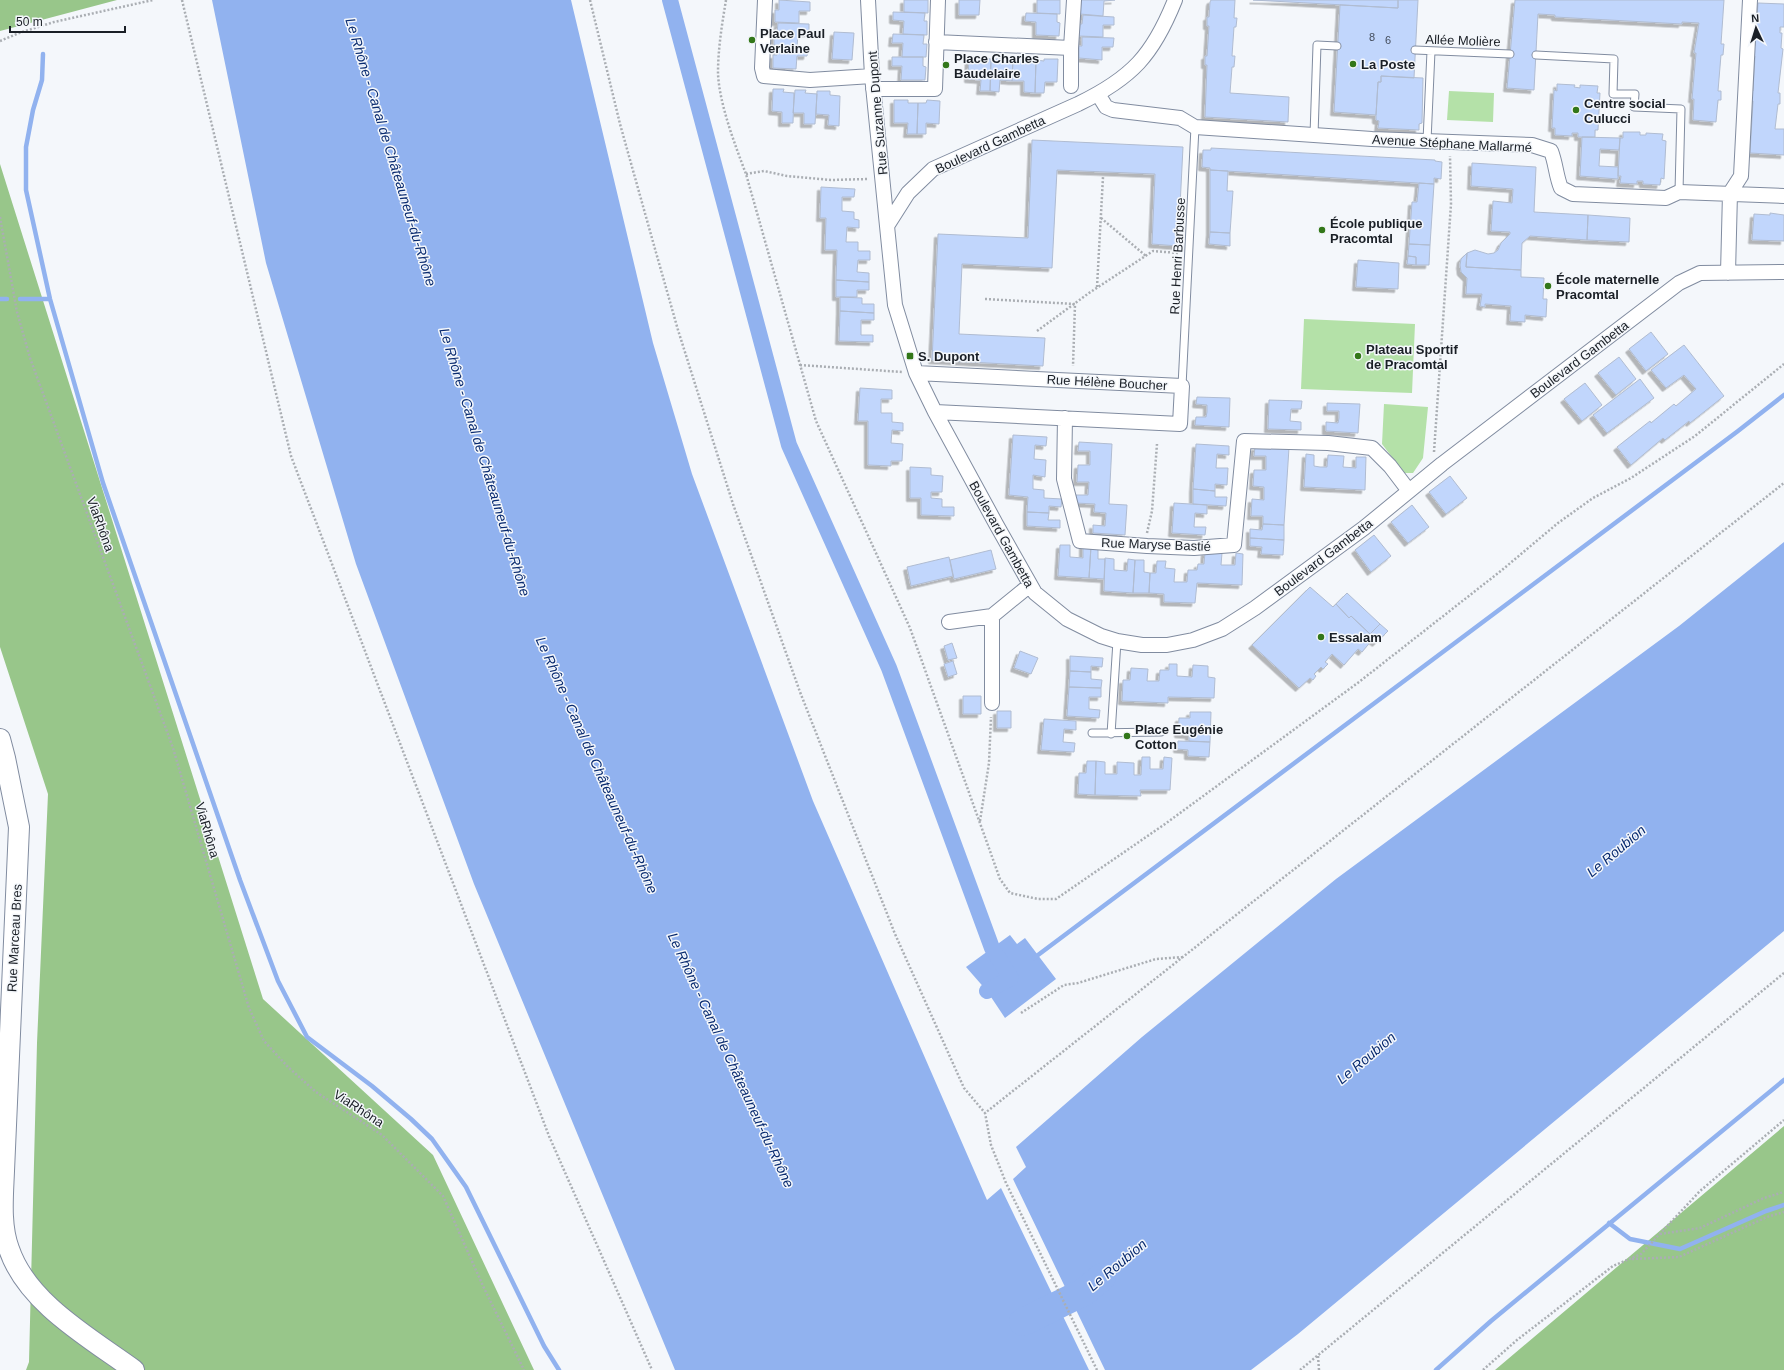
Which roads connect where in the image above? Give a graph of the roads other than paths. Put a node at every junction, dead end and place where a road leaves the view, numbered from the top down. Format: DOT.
graph roads {
  1 [pos="765,0"];
  2 [pos="868,0"];
  3 [pos="938,0"];
  4 [pos="1074,0"];
  5 [pos="1175,0"];
  6 [pos="1750,0"];
  7 [pos="936,42"];
  8 [pos="1338,46"];
  9 [pos="1071,48"];
  10 [pos="1415,50"];
  11 [pos="1431,51"];
  12 [pos="1510,54"];
  13 [pos="1536,55"];
  14 [pos="873,82"];
  15 [pos="1071,86"];
  16 [pos="1098,94"];
  17 [pos="1195,127"];
  18 [pos="1314,135"];
  19 [pos="1427,141"];
  20 [pos="1679,192"];
  21 [pos="1730,193"];
  22 [pos="1784,196"];
  23 [pos="887,226"];
  24 [pos="1784,272"];
  25 [pos="1728,273"];
  26 [pos="916,373"];
  27 [pos="1182,386"];
  28 [pos="934,412"];
  29 [pos="1065,418"];
  30 [pos="1409,490"];
  31 [pos="1030,584"];
  32 [pos="992,616"];
  33 [pos="949,622"];
  34 [pos="1117,641"];
  35 [pos="992,703"];
  36 [pos="1162,732"];
  37 [pos="1092,733"];
  38 [pos="1111,734"];
  39 [pos="0,739"];
  40 [pos="134,1370"];
  1 -- 14 [label="street"];
  2 -- 14 [label="street, Rue Suzanne Dupont"];
  3 -- 7 [label="street"];
  4 -- 9 [label="street"];
  5 -- 16 [label="street, Boulevard Gambetta"];
  6 -- 21 [label="street"];
  7 -- 9 [label="street"];
  7 -- 14 [label="street"];
  8 -- 18 [label="lane"];
  9 -- 15 [label="street"];
  10 -- 11 [label="lane, Allée Molière"];
  11 -- 12 [label="lane, Allée Molière"];
  11 -- 19 [label="lane"];
  13 -- 20 [label="lane"];
  14 -- 23 [label="street, Rue Suzanne Dupont"];
  16 -- 17 [label="street, Avenue Stéphane Mallarmé"];
  16 -- 23 [label="street, Boulevard Gambetta"];
  17 -- 18 [label="street, Avenue Stéphane Mallarmé"];
  17 -- 27 [label="lane, Rue Henri Barbusse"];
  18 -- 19 [label="street, Avenue Stéphane Mallarmé"];
  19 -- 20 [label="street, Avenue Stéphane Mallarmé"];
  20 -- 21 [label="street, Avenue Stéphane Mallarmé"];
  21 -- 22 [label="street, Avenue Stéphane Mallarmé"];
  21 -- 25 [label="street"];
  23 -- 26 [label="street, Boulevard Gambetta"];
  24 -- 25 [label="street, Boulevard Gambetta"];
  25 -- 30 [label="street, Boulevard Gambetta"];
  26 -- 27 [label="street, Rue Hélène Boucher"];
  26 -- 28 [label="street, Boulevard Gambetta"];
  27 -- 29 [label="street, Rue Hélène Boucher"];
  28 -- 29 [label="street, Rue Hélène Boucher"];
  28 -- 31 [label="street, Boulevard Gambetta"];
  29 -- 30 [label="street, Rue Maryse Bastié"];
  30 -- 34 [label="street, Boulevard Gambetta"];
  31 -- 32 [label="street"];
  31 -- 34 [label="street, Boulevard Gambetta"];
  32 -- 33 [label="street"];
  32 -- 35 [label="street"];
  34 -- 38 [label="lane"];
  36 -- 38 [label="lane"];
  37 -- 38 [label="lane"];
  39 -- 40 [label="street, Rue Marceau Bres"];
}
